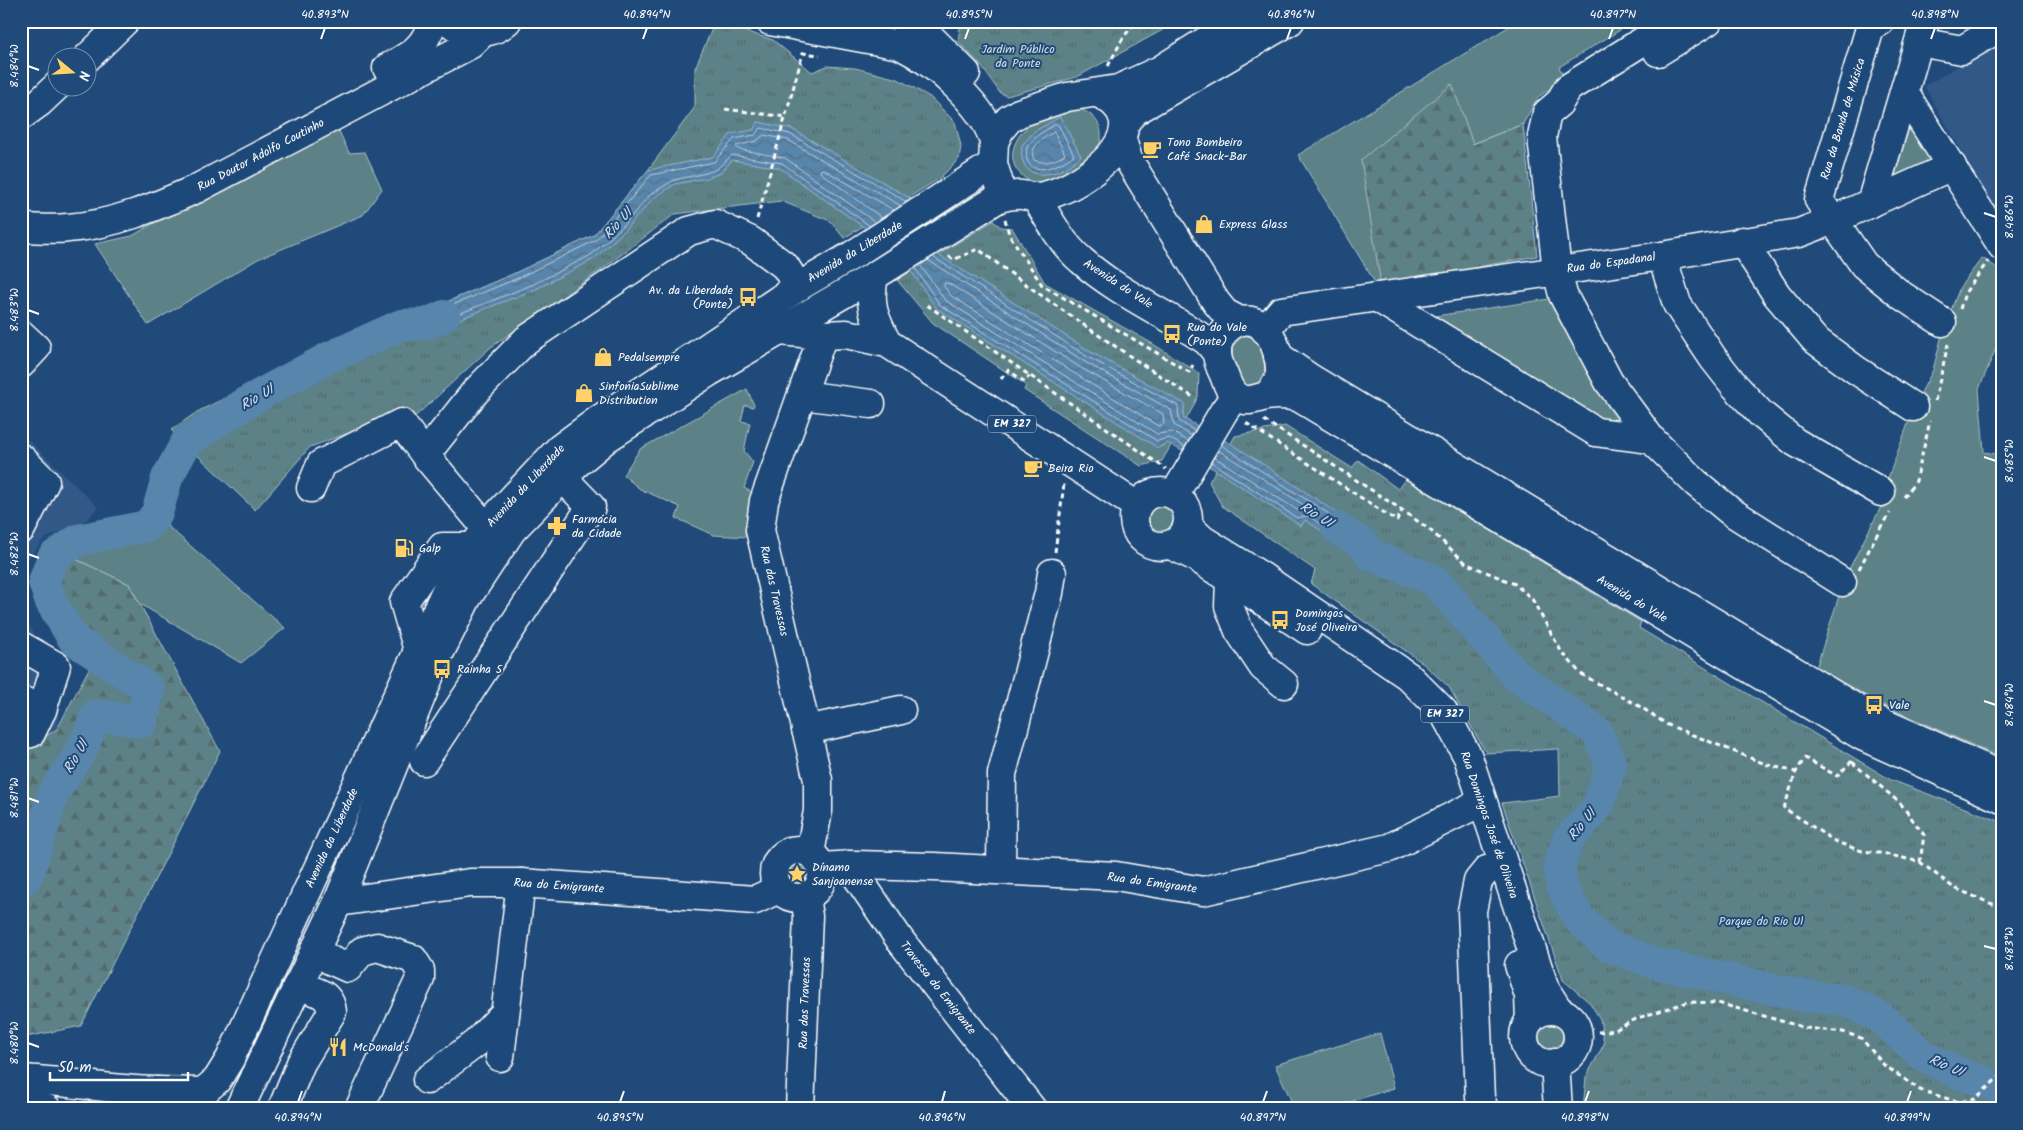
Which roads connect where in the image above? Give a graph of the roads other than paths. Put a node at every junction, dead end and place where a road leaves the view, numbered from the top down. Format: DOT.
graph roads {
  1 [pos="125,21"];
  2 [pos="434,21"];
  3 [pos="449,21"];
  4 [pos="770,21"];
  5 [pos="904,21"];
  6 [pos="1237,21"];
  7 [pos="1290,21"];
  8 [pos="1675,21"];
  9 [pos="1708,21"];
  10 [pos="1881,21"];
  11 [pos="2002,26"];
  12 [pos="495,27"];
  13 [pos="1922,32"];
  14 [pos="97,48"];
  15 [pos="1098,93"];
  16 [pos="48,94"];
  17 [pos="1905,94"];
  18 [pos="1559,103"];
  19 [pos="1019,113"];
  20 [pos="21,116"];
  21 [pos="1123,131"];
  22 [pos="994,153"];
  23 [pos="1952,166"];
  24 [pos="1018,203"];
  25 [pos="1871,203"];
  26 [pos="21,212"];
  27 [pos="1833,220"];
  28 [pos="21,228"];
  29 [pos="1742,241"];
  30 [pos="1998,252"];
  31 [pos="1662,256"];
  32 [pos="1557,271"];
  33 [pos="874,276"];
  34 [pos="798,287"];
  35 [pos="1376,297"];
  36 [pos="1252,326"];
  37 [pos="1949,328"];
  38 [pos="780,331"];
  39 [pos="21,334"];
  40 [pos="824,335"];
  41 [pos="887,343"];
  42 [pos="1278,356"];
  43 [pos="1205,359"];
  44 [pos="21,364"];
  45 [pos="802,395"];
  46 [pos="870,404"];
  47 [pos="1262,405"];
  48 [pos="1926,409"];
  49 [pos="1231,414"];
  50 [pos="1651,439"];
  51 [pos="425,455"];
  52 [pos="21,458"];
  53 [pos="563,478"];
  54 [pos="1177,479"];
  55 [pos="311,488"];
  56 [pos="1891,501"];
  57 [pos="1137,506"];
  58 [pos="21,529"];
  59 [pos="1179,536"];
  60 [pos="480,538"];
  61 [pos="1052,573"];
  62 [pos="1230,580"];
  63 [pos="1842,582"];
  64 [pos="21,646"];
  65 [pos="1284,684"];
  66 [pos="32,705"];
  67 [pos="900,710"];
  68 [pos="806,730"];
  69 [pos="21,735"];
  70 [pos="424,761"];
  71 [pos="2002,776"];
  72 [pos="2002,799"];
  73 [pos="1469,808"];
  74 [pos="816,860"];
  75 [pos="849,865"];
  76 [pos="1001,870"];
  77 [pos="1487,870"];
  78 [pos="521,883"];
  79 [pos="778,889"];
  80 [pos="805,898"];
  81 [pos="338,902"];
  82 [pos="315,950"];
  83 [pos="348,968"];
  84 [pos="297,986"];
  85 [pos="331,1006"];
  86 [pos="1559,1011"];
  87 [pos="506,1013"];
  88 [pos="1530,1020"];
  89 [pos="318,1034"];
  90 [pos="500,1058"];
  91 [pos="322,1061"];
  92 [pos="1555,1063"];
  93 [pos="21,1078"];
  94 [pos="427,1080"];
  95 [pos="166,1092"];
  96 [pos="21,1103"];
  97 [pos="47,1109"];
  98 [pos="127,1109"];
  99 [pos="199,1109"];
  100 [pos="239,1109"];
  101 [pos="282,1109"];
  102 [pos="359,1109"];
  103 [pos="800,1109"];
  104 [pos="1032,1109"];
  105 [pos="1484,1109"];
  106 [pos="1558,1109"];
  1 -- 14 [label="main road"];
  2 -- 26 [label="main road, Rua Doutor Adolfo Coutinho"];
  3 -- 12 [label="main road"];
  4 -- 22 [label="main road"];
  5 -- 19 [label="main road"];
  6 -- 15 [label="main road, Avenida da Liberdade"];
  7 -- 21 [label="main road, Avenida da Liberdade"];
  8 -- 18 [label="main road"];
  9 -- 18 [label="main road"];
  10 -- 27 [label="main road, Rua da Banda de Música"];
  11 -- 13 [label="main road"];
  12 -- 28 [label="main road, Rua Doutor Adolfo Coutinho"];
  13 -- 17 [label="main road"];
  15 -- 19 [label="main road, Avenida da Liberdade"];
  15 -- 21 [label="main road"];
  16 -- 20 [label="main road"];
  17 -- 23 [label="main road"];
  17 -- 25 [label="main road"];
  18 -- 32 [label="main road"];
  19 -- 22 [label="main road, Avenida da Liberdade"];
  21 -- 24 [label="main road, Avenida da Liberdade"];
  21 -- 36 [label="main road"];
  22 -- 24 [label="main road"];
  22 -- 34 [label="main road, Avenida da Liberdade"];
  23 -- 25 [label="main road, Rua do Espadanal"];
  23 -- 30 [label="main road"];
  24 -- 33 [label="main road, Avenida da Liberdade"];
  24 -- 43 [label="main road, Avenida do Vale"];
  25 -- 27 [label="main road, Rua do Espadanal"];
  27 -- 29 [label="main road, Rua do Espadanal"];
  27 -- 37 [label="main road, Rua da Banda de Música"];
  29 -- 31 [label="main road, Rua do Espadanal"];
  29 -- 48 [label="main road"];
  31 -- 32 [label="main road, Rua do Espadanal"];
  31 -- 56 [label="main road"];
  32 -- 35 [label="main road, Rua do Espadanal"];
  32 -- 50 [label="main road"];
  33 -- 38 [label="main road, Avenida da Liberdade"];
  33 -- 41 [label="main road"];
  34 -- 51 [label="main road"];
  34 -- 60 [label="main road, Avenida da Liberdade"];
  35 -- 36 [label="main road, Rua do Espadanal"];
  35 -- 50 [label="main road"];
  36 -- 42 [label="main road"];
  36 -- 43 [label="main road"];
  38 -- 40 [label="main road"];
  38 -- 53 [label="main road, Avenida da Liberdade"];
  39 -- 44 [label="main road"];
  40 -- 41 [label="main road, EM 327"];
  40 -- 45 [label="main road, Rua das Travessas"];
  41 -- 57 [label="main road, EM 327"];
  42 -- 47 [label="main road"];
  42 -- 71 [label="main road, Avenida do Vale"];
  43 -- 49 [label="main road, Avenida do Vale"];
  45 -- 46 [label="main road"];
  45 -- 68 [label="main road, Rua das Travessas"];
  47 -- 49 [label="main road, Avenida do Vale"];
  47 -- 72 [label="main road, Avenida do Vale"];
  49 -- 54 [label="main road"];
  50 -- 63 [label="main road"];
  51 -- 55 [label="main road"];
  51 -- 60 [label="main road"];
  52 -- 58 [label="main road"];
  53 -- 70 [label="main road"];
  53 -- 81 [label="main road, Avenida da Liberdade"];
  54 -- 57 [label="main road"];
  54 -- 59 [label="main road"];
  57 -- 59 [label="main road, Rua Domingos José de Oliveira / EM 327"];
  59 -- 62 [label="main road, Rua Domingos José de Oliveira / EM 327"];
  59 -- 86 [label="main road, Rua Domingos José de Oliveira / EM 327"];
  60 -- 95 [label="main road, Avenida da Liberdade"];
  61 -- 76 [label="main road"];
  62 -- 65 [label="main road"];
  62 -- 73 [label="main road, Rua Domingos José de Oliveira / EM 327"];
  64 -- 66 [label="main road"];
  66 -- 69 [label="main road"];
  67 -- 68 [label="main road"];
  68 -- 74 [label="main road, Rua das Travessas"];
  73 -- 76 [label="main road, Rua do Emigrante"];
  73 -- 77 [label="main road, Rua Domingos José de Oliveira / EM 327"];
  74 -- 75 [label="main road, Rua do Emigrante"];
  74 -- 79 [label="main road, Rua do Emigrante"];
  74 -- 80 [label="main road"];
  75 -- 76 [label="main road, Rua do Emigrante"];
  75 -- 104 [label="main road, Travessa do Emigrante"];
  77 -- 88 [label="main road, Rua Domingos José de Oliveira / EM 327"];
  77 -- 105 [label="main road"];
  78 -- 79 [label="main road, Rua do Emigrante"];
  78 -- 81 [label="main road, Rua do Emigrante"];
  78 -- 87 [label="main road"];
  79 -- 80 [label="main road"];
  80 -- 103 [label="main road, Rua das Travessas"];
  81 -- 82 [label="main road, Avenida da Liberdade"];
  82 -- 83 [label="main road"];
  82 -- 84 [label="main road, Avenida da Liberdade"];
  83 -- 85 [label="main road"];
  83 -- 102 [label="main road"];
  84 -- 85 [label="main road"];
  84 -- 100 [label="main road, Avenida da Liberdade"];
  85 -- 89 [label="main road"];
  86 -- 88 [label="main road"];
  86 -- 92 [label="main road, Rua Domingos José de Oliveira / EM 327"];
  87 -- 90 [label="main road"];
  87 -- 94 [label="main road"];
  88 -- 92 [label="main road, Rua Domingos José de Oliveira / EM 327"];
  89 -- 91 [label="main road"];
  89 -- 101 [label="main road"];
  92 -- 106 [label="main road"];
  93 -- 95 [label="main road"];
  95 -- 98 [label="main road, Avenida da Liberdade"];
  95 -- 99 [label="main road"];
  96 -- 97 [label="main road"];
}
